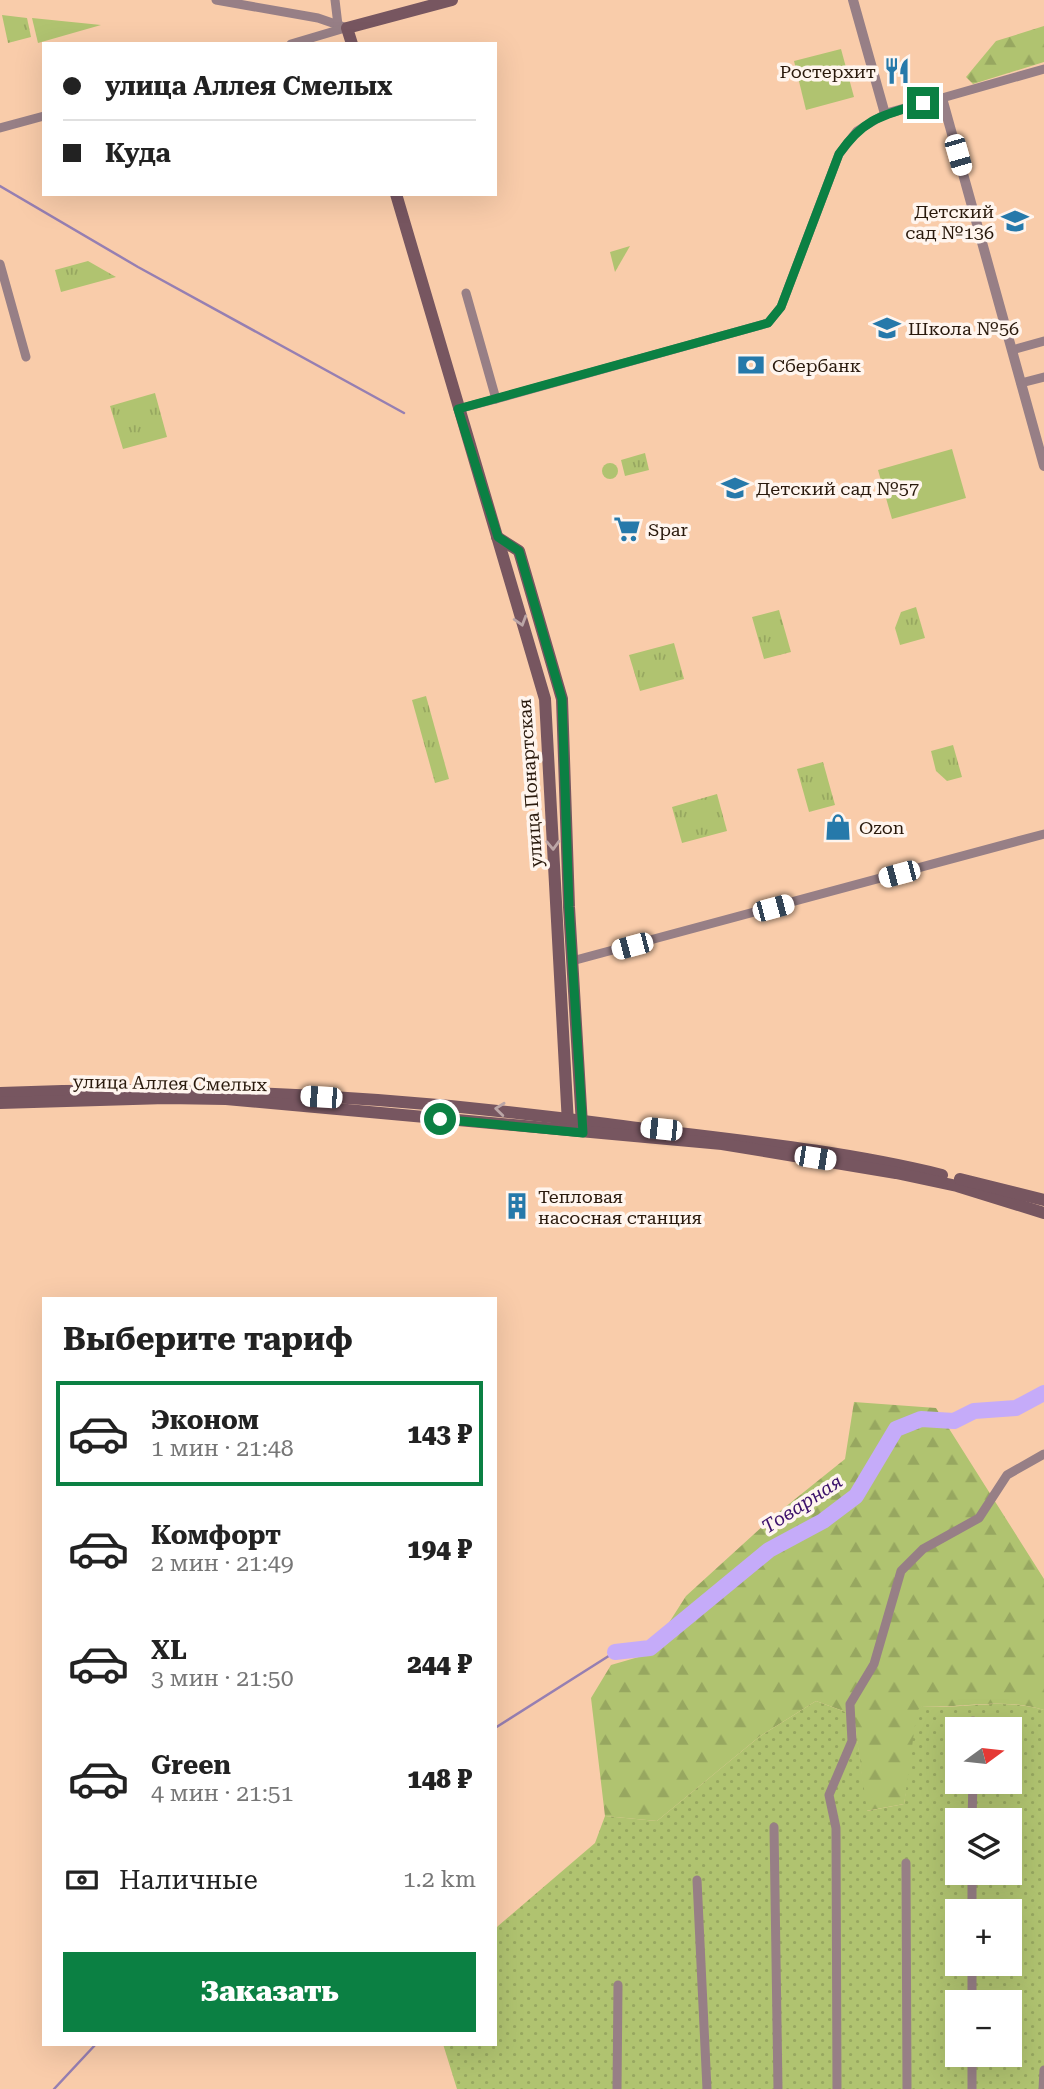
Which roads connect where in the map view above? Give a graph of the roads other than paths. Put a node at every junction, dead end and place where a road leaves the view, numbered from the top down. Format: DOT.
graph roads {
  1 [pos="216,0"];
  2 [pos="335,0"];
  3 [pos="452,0"];
  4 [pos="853,0"];
  5 [pos="342,26"];
  6 [pos="297,42"];
  7 [pos="351,42"];
  8 [pos="1044,69"];
  9 [pos="942,98"];
  10 [pos="886,114"];
  11 [pos="42,117"];
  12 [pos="0,128"];
  13 [pos="397,196"];
  14 [pos="0,264"];
  15 [pos="466,293"];
  16 [pos="1044,341"];
  17 [pos="1012,350"];
  18 [pos="26,357"];
  19 [pos="1044,377"];
  20 [pos="1021,383"];
  21 [pos="496,399"];
  22 [pos="458,409"];
  23 [pos="1044,466"];
  24 [pos="498,537"];
  25 [pos="519,551"];
  26 [pos="503,556"];
  27 [pos="1044,834"];
  28 [pos="569,907"];
  29 [pos="555,908"];
  30 [pos="572,961"];
  31 [pos="0,1093"];
  32 [pos="0,1103"];
  33 [pos="568,1117"];
  34 [pos="583,1126"];
  35 [pos="568,1131"];
  36 [pos="1044,1200"];
  37 [pos="1044,1213"];
  38 [pos="1044,1454"];
  39 [pos="774,1827"];
  40 [pos="906,1863"];
  41 [pos="697,1880"];
  42 [pos="618,1985"];
  43 [pos="972,2067"];
  44 [pos="1044,2070"];
  45 [pos="617,2089"];
  46 [pos="708,2089"];
  47 [pos="778,2089"];
  48 [pos="837,2089"];
  49 [pos="907,2089"];
  50 [pos="972,2089"];
  51 [pos="1043,2089"];
  1 -- 5 [label="street"];
  2 -- 5 [label="street"];
  3 -- 5 [label="main road"];
  4 -- 10 [label="street"];
  5 -- 6 [label="street"];
  5 -- 7 [label="main road"];
  8 -- 9 [label="street"];
  9 -- 10 [label="street"];
  9 -- 17 [label="street"];
  10 -- 21 [label="street"];
  11 -- 12 [label="street"];
  13 -- 22 [label="main road, улица Понартская"];
  14 -- 18 [label="street"];
  15 -- 21 [label="street"];
  16 -- 17 [label="street"];
  17 -- 20 [label="street"];
  19 -- 20 [label="street"];
  20 -- 23 [label="street"];
  21 -- 22 [label="street"];
  22 -- 24 [label="main road, улица Понартская"];
  24 -- 25 [label="main road"];
  24 -- 26 [label="main road, улица Понартская"];
  25 -- 26 [label="main road"];
  25 -- 28 [label="main road, улица Понартская"];
  26 -- 29 [label="main road, улица Понартская, one-way"];
  27 -- 30 [label="street"];
  28 -- 29 [label="main road"];
  28 -- 30 [label="main road, улица Понартская"];
  29 -- 33 [label="main road, улица Понартская"];
  30 -- 34 [label="main road, улица Понартская"];
  33 -- 31 [label="main road, one-way"];
  32 -- 35 [label="main road, улица Аллея Смелых"];
  33 -- 34 [label="main road"];
  33 -- 35 [label="main road, улица Понартская"];
  34 -- 35 [label="main road, улица Аллея Смелых"];
  34 -- 36 [label="main road"];
  34 -- 37 [label="main road, улица Аллея Смелых"];
  38 -- 48 [label="street"];
  39 -- 47 [label="street"];
  40 -- 49 [label="street"];
  41 -- 46 [label="street"];
  42 -- 45 [label="street"];
  43 -- 50 [label="street"];
  44 -- 51 [label="street"];
}
